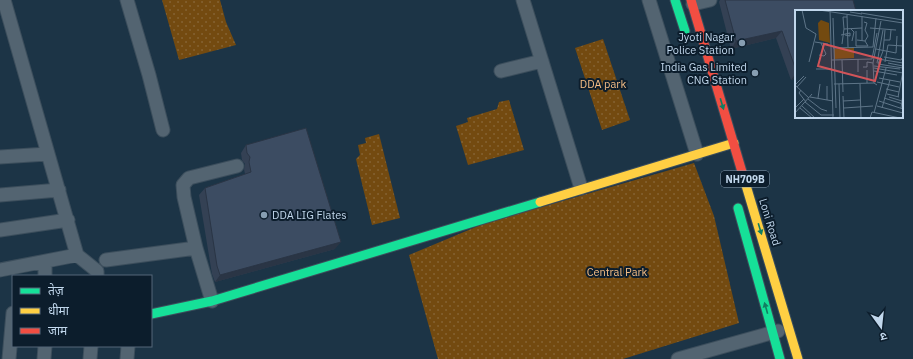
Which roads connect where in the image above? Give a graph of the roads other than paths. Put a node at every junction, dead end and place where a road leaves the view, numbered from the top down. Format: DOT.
graph roads {
  1 [pos="4,0"];
  2 [pos="127,0"];
  3 [pos="523,0"];
  4 [pos="649,0"];
  5 [pos="675,0"];
  6 [pos="710,0"];
  7 [pos="692,2"];
  8 [pos="686,37"];
  9 [pos="542,61"];
  10 [pos="501,71"];
  11 [pos="163,130"];
  12 [pos="734,143"];
  13 [pos="48,154"];
  14 [pos="697,154"];
  15 [pos="0,157"];
  16 [pos="237,166"];
  17 [pos="581,188"];
  18 [pos="59,190"];
  19 [pos="0,195"];
  20 [pos="734,196"];
  21 [pos="68,220"];
  22 [pos="0,230"];
  23 [pos="196,248"];
  24 [pos="78,254"];
  25 [pos="106,260"];
  26 [pos="45,262"];
  27 [pos="0,270"];
  28 [pos="16,272"];
  29 [pos="45,275"];
  30 [pos="97,275"];
  31 [pos="212,301"];
  32 [pos="152,314"];
  33 [pos="12,319"];
  34 [pos="789,327"];
  35 [pos="772,332"];
  36 [pos="8,344"];
  37 [pos="45,347"];
  38 [pos="91,347"];
  39 [pos="128,347"];
  40 [pos="9,359"];
  41 [pos="44,359"];
  42 [pos="90,359"];
  43 [pos="128,359"];
  44 [pos="678,359"];
  45 [pos="780,359"];
  46 [pos="798,359"];
  1 -- 13 [label="street"];
  2 -- 11 [label="street"];
  3 -- 9 [label="street"];
  4 -- 14 [label="street"];
  5 -- 8 [label="main road"];
  6 -- 7 [label="street"];
  7 -- 12 [label="main road, Loni Road / NH709B, one-way"];
  9 -- 10 [label="street"];
  9 -- 17 [label="street"];
  12 -- 14 [label="main road"];
  12 -- 34 [label="main road, Loni Road / NH709B, one-way"];
  13 -- 15 [label="street"];
  13 -- 18 [label="street"];
  14 -- 17 [label="main road"];
  16 -- 23 [label="street"];
  17 -- 31 [label="main road"];
  18 -- 19 [label="street"];
  18 -- 21 [label="street"];
  35 -- 20 [label="main road, NH709B, one-way"];
  21 -- 22 [label="street"];
  21 -- 24 [label="street"];
  23 -- 25 [label="street"];
  23 -- 31 [label="street"];
  24 -- 26 [label="street"];
  24 -- 30 [label="street"];
  26 -- 28 [label="street"];
  26 -- 29 [label="street"];
  27 -- 28 [label="street"];
  31 -- 32 [label="main road"];
  33 -- 36 [label="street"];
  34 -- 35 [label="street"];
  34 -- 46 [label="main road, Loni Road / NH709B"];
  35 -- 44 [label="street"];
  35 -- 45 [label="main road, NH709B"];
  36 -- 40 [label="street"];
  37 -- 41 [label="street"];
  38 -- 42 [label="street"];
  39 -- 43 [label="street"];
}
